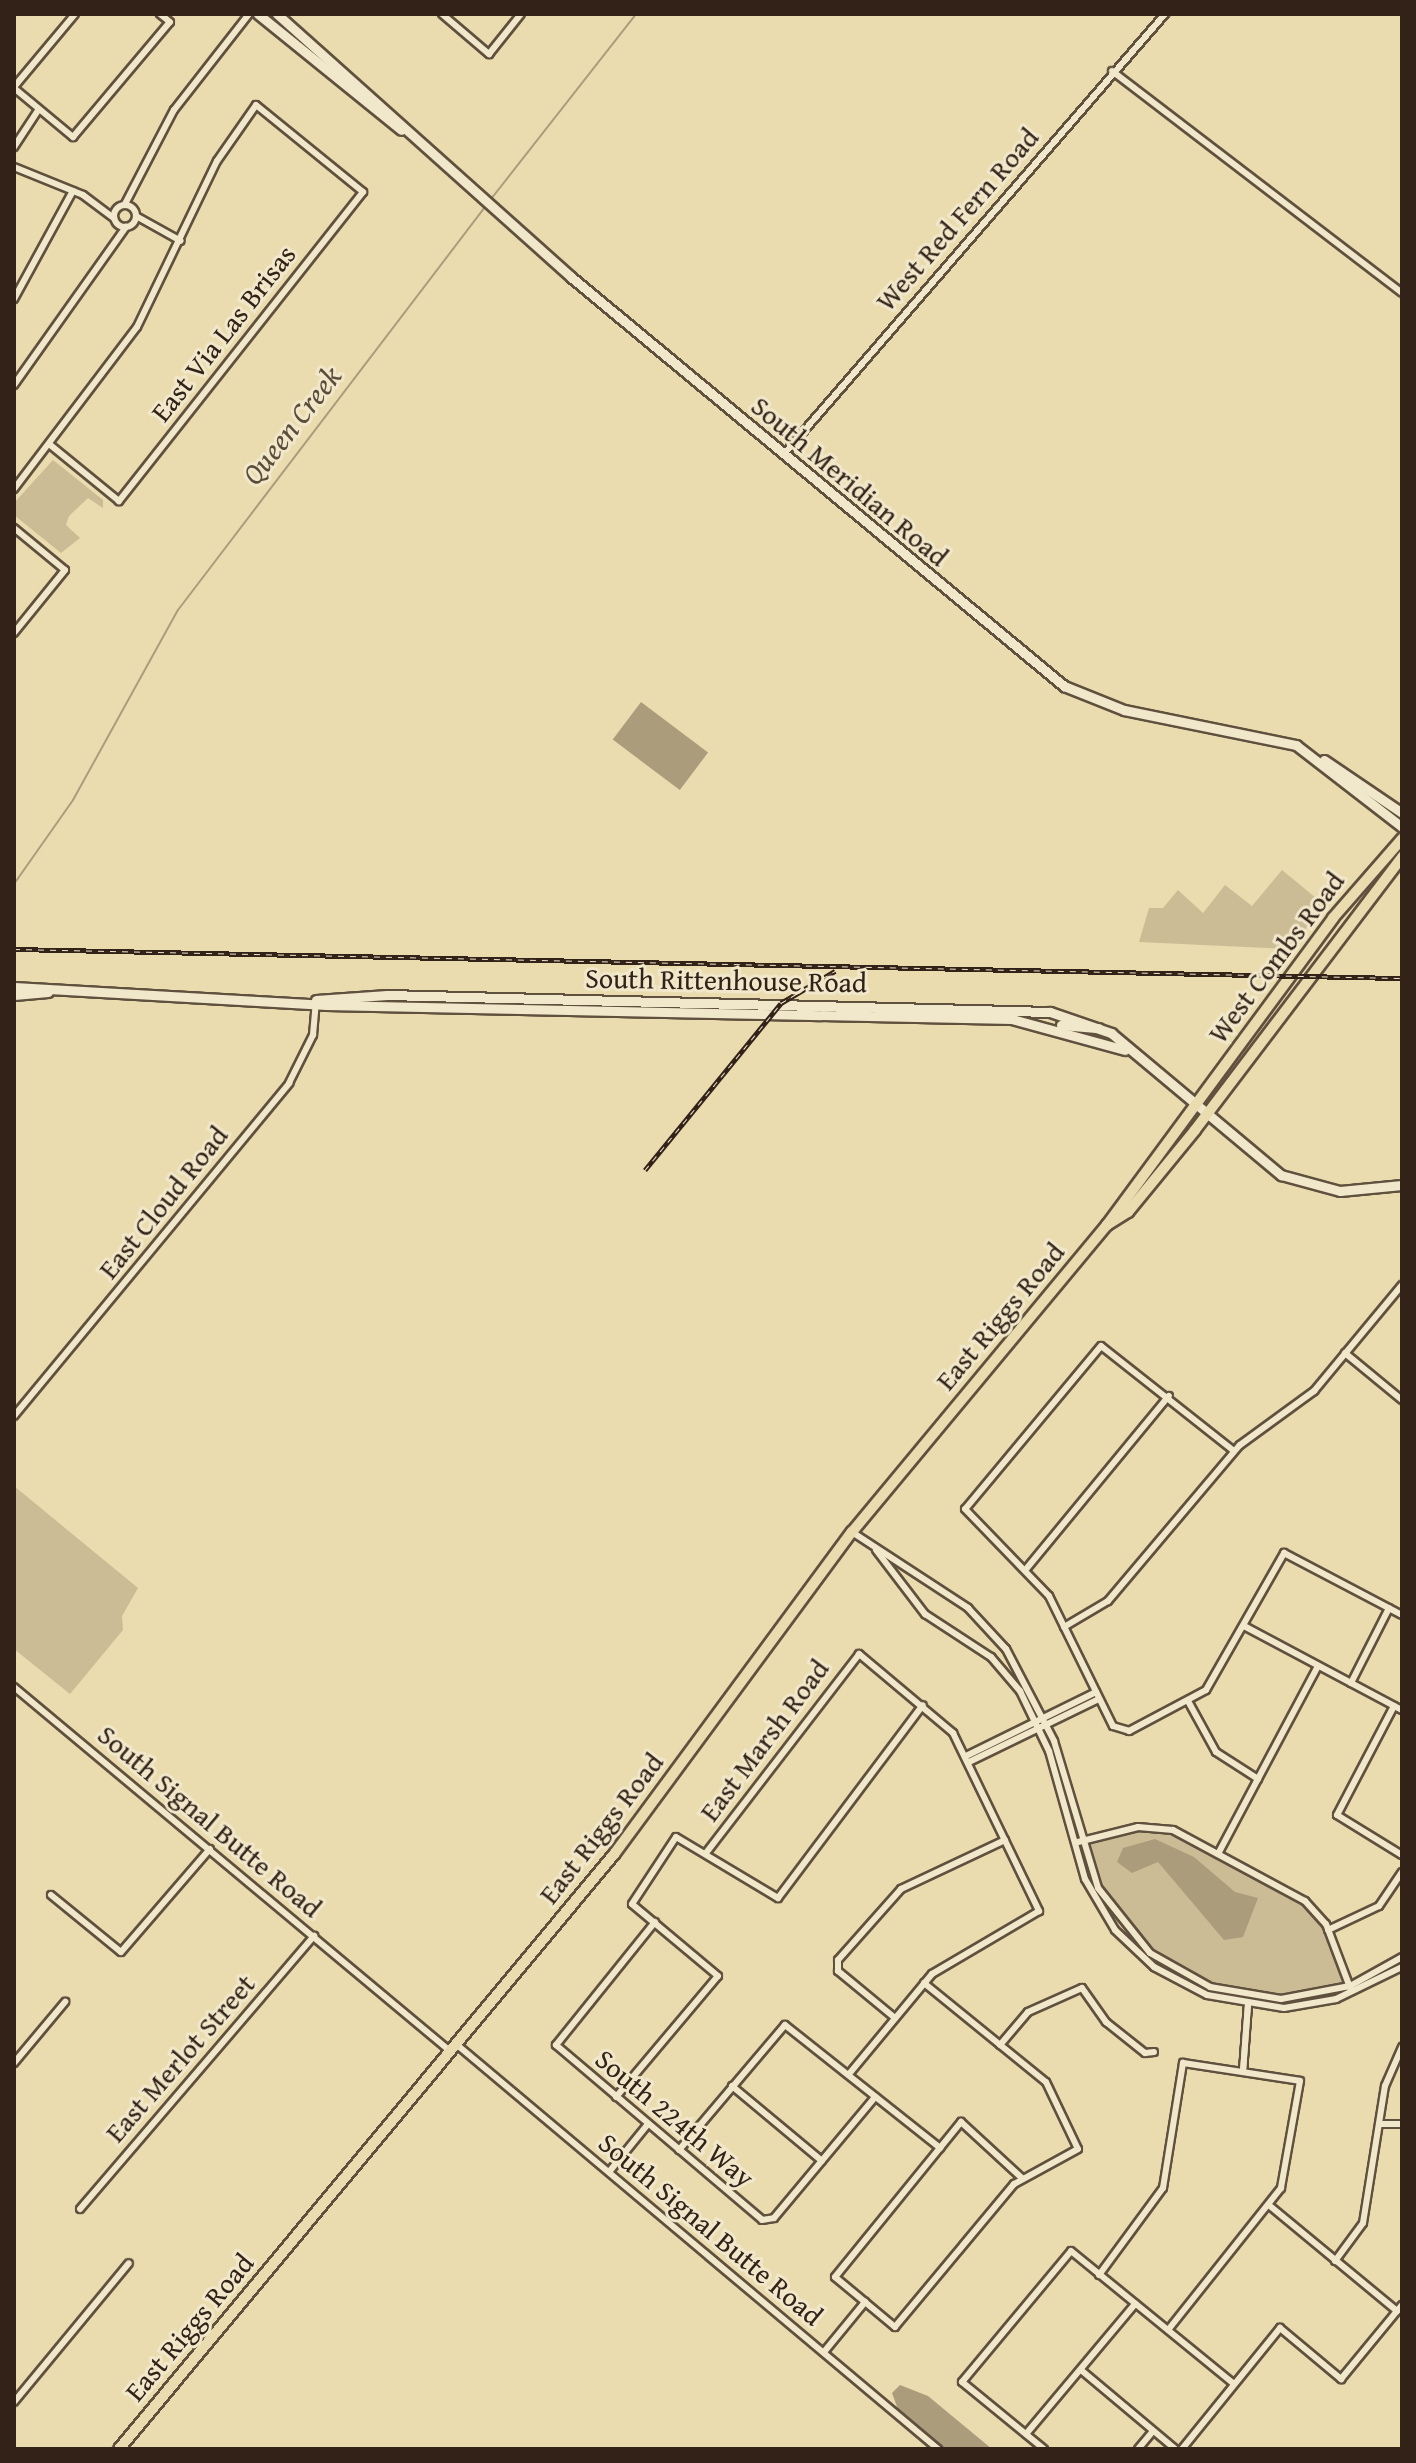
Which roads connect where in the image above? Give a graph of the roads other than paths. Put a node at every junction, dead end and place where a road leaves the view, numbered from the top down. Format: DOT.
graph roads {
  1 [pos="75,14"];
  2 [pos="160,14"];
  3 [pos="249,14"];
  4 [pos="258,14"];
  5 [pos="277,14"];
  6 [pos="442,14"];
  7 [pos="521,14"];
  8 [pos="1165,14"];
  9 [pos="1112,71"];
  10 [pos="360,84"];
  11 [pos="14,88"];
  12 [pos="351,91"];
  13 [pos="39,109"];
  14 [pos="409,134"];
  15 [pos="14,147"];
  16 [pos="14,167"];
  17 [pos="73,191"];
  18 [pos="135,192"];
  19 [pos="123,205"];
  20 [pos="102,206"];
  21 [pos="136,213"];
  22 [pos="115,220"];
  23 [pos="129,226"];
  24 [pos="148,226"];
  25 [pos="115,239"];
  26 [pos="181,241"];
  27 [pos="1402,293"];
  28 [pos="14,299"];
  29 [pos="14,385"];
  30 [pos="49,444"];
  31 [pos="784,454"];
  32 [pos="14,474"];
  33 [pos="21,480"];
  34 [pos="14,489"];
  35 [pos="14,528"];
  36 [pos="14,633"];
  37 [pos="1317,758"];
  38 [pos="1402,813"];
  39 [pos="1402,827"];
  40 [pos="1402,839"];
  41 [pos="1402,857"];
  42 [pos="14,987"];
  43 [pos="48,992"];
  44 [pos="14,995"];
  45 [pos="316,1000"];
  46 [pos="1056,1013"];
  47 [pos="1005,1019"];
  48 [pos="1058,1026"];
  49 [pos="1099,1028"];
  50 [pos="1125,1050"];
  51 [pos="1194,1107"];
  52 [pos="1205,1118"];
  53 [pos="1402,1185"];
  54 [pos="1107,1225"];
  55 [pos="1402,1285"];
  56 [pos="1345,1353"];
  57 [pos="1169,1396"];
  58 [pos="1402,1400"];
  59 [pos="14,1416"];
  60 [pos="1234,1451"];
  61 [pos="852,1532"];
  62 [pos="876,1550"];
  63 [pos="1027,1568"];
  64 [pos="1389,1608"];
  65 [pos="1402,1615"];
  66 [pos="1244,1626"];
  67 [pos="1064,1627"];
  68 [pos="1318,1666"];
  69 [pos="1351,1683"];
  70 [pos="14,1687"];
  71 [pos="1096,1692"];
  72 [pos="21,1693"];
  73 [pos="1099,1699"];
  74 [pos="1188,1701"];
  75 [pos="14,1702"];
  76 [pos="923,1705"];
  77 [pos="1394,1706"];
  78 [pos="1402,1710"];
  79 [pos="1044,1717"];
  80 [pos="1036,1721"];
  81 [pos="1047,1725"];
  82 [pos="1039,1729"];
  83 [pos="967,1759"];
  84 [pos="1258,1779"];
  85 [pos="1005,1840"];
  86 [pos="1081,1841"];
  87 [pos="1073,1843"];
  88 [pos="210,1849"];
  89 [pos="706,1853"];
  90 [pos="1218,1854"];
  91 [pos="1402,1855"];
  92 [pos="1402,1872"];
  93 [pos="51,1895"];
  94 [pos="655,1922"];
  95 [pos="1328,1930"];
  96 [pos="314,1936"];
  97 [pos="1402,1957"];
  98 [pos="1402,1967"];
  99 [pos="924,1983"];
  100 [pos="1351,1990"];
  101 [pos="1248,2001"];
  102 [pos="65,2002"];
  103 [pos="895,2018"];
  104 [pos="1241,2038"];
  105 [pos="1250,2039"];
  106 [pos="1000,2045"];
  107 [pos="453,2047"];
  108 [pos="1402,2047"];
  109 [pos="1154,2052"];
  110 [pos="14,2063"];
  111 [pos="1243,2072"];
  112 [pos="848,2075"];
  113 [pos="732,2086"];
  114 [pos="616,2097"];
  115 [pos="875,2097"];
  116 [pos="648,2124"];
  117 [pos="1379,2124"];
  118 [pos="1402,2124"];
  119 [pos="940,2148"];
  120 [pos="679,2150"];
  121 [pos="822,2161"];
  122 [pos="609,2172"];
  123 [pos="1022,2178"];
  124 [pos="1270,2206"];
  125 [pos="80,2209"];
  126 [pos="1335,2261"];
  127 [pos="129,2263"];
  128 [pos="1099,2275"];
  129 [pos="865,2302"];
  130 [pos="1135,2304"];
  131 [pos="1399,2308"];
  132 [pos="1168,2330"];
  133 [pos="824,2352"];
  134 [pos="1081,2370"];
  135 [pos="1234,2384"];
  136 [pos="14,2402"];
  137 [pos="1153,2431"];
  138 [pos="1026,2434"];
  139 [pos="119,2449"];
  140 [pos="938,2449"];
  141 [pos="1044,2449"];
  142 [pos="1138,2449"];
  143 [pos="1175,2449"];
  144 [pos="1182,2449"];
  1 -- 11 [label="street"];
  2 -- 13 [label="street"];
  3 -- 18 [label="street"];
  4 -- 12 [label="main road, South Meridian Road"];
  5 -- 10 [label="main road, South Meridian Road"];
  6 -- 7 [label="street"];
  8 -- 9 [label="street, West Red Fern Road"];
  9 -- 27 [label="street"];
  9 -- 31 [label="street, West Red Fern Road"];
  10 -- 12 [label="main road"];
  10 -- 14 [label="main road, South Meridian Road"];
  11 -- 13 [label="street"];
  12 -- 14 [label="main road, South Meridian Road"];
  13 -- 15 [label="street"];
  14 -- 31 [label="main road, South Meridian Road"];
  16 -- 17 [label="street"];
  17 -- 20 [label="street"];
  17 -- 28 [label="street"];
  18 -- 19 [label="street"];
  18 -- 21 [label="street"];
  19 -- 20 [label="street"];
  19 -- 21 [label="street"];
  19 -- 22 [label="street"];
  20 -- 22 [label="street"];
  21 -- 23 [label="street"];
  21 -- 24 [label="street"];
  22 -- 23 [label="street"];
  22 -- 25 [label="street"];
  23 -- 24 [label="street"];
  23 -- 25 [label="street"];
  24 -- 26 [label="street"];
  25 -- 29 [label="street"];
  26 -- 30 [label="street"];
  26 -- 30 [label="street, East Via Las Brisas"];
  30 -- 33 [label="street"];
  31 -- 37 [label="main road, South Meridian Road"];
  32 -- 33 [label="street"];
  33 -- 34 [label="street"];
  35 -- 36 [label="street"];
  37 -- 38 [label="main road, South Meridian Road"];
  37 -- 39 [label="main road, South Meridian Road"];
  40 -- 51 [label="main road, West Combs Road"];
  41 -- 52 [label="main road, West Combs Road"];
  42 -- 43 [label="main road, South Rittenhouse Road"];
  43 -- 44 [label="main road, South Rittenhouse Road"];
  43 -- 45 [label="main road, South Rittenhouse Road"];
  45 -- 46 [label="main road, South Rittenhouse Road"];
  45 -- 47 [label="main road, South Rittenhouse Road"];
  45 -- 59 [label="street, East Cloud Road"];
  46 -- 47 [label="main road"];
  46 -- 49 [label="main road, South Rittenhouse Road"];
  47 -- 48 [label="main road, South Rittenhouse Road"];
  48 -- 49 [label="main road"];
  48 -- 50 [label="main road, South Rittenhouse Road"];
  49 -- 50 [label="main road, South Rittenhouse Road"];
  50 -- 51 [label="main road, South Rittenhouse Road"];
  51 -- 52 [label="main road, South Rittenhouse Road"];
  51 -- 54 [label="main road, East Riggs Road"];
  52 -- 53 [label="main road, South Rittenhouse Road"];
  52 -- 54 [label="main road, East Riggs Road"];
  54 -- 61 [label="main road, East Riggs Road"];
  55 -- 56 [label="street"];
  56 -- 58 [label="street"];
  56 -- 60 [label="street"];
  57 -- 60 [label="street"];
  57 -- 63 [label="street"];
  57 -- 63 [label="street"];
  60 -- 67 [label="street"];
  61 -- 62 [label="street"];
  61 -- 107 [label="main road, East Riggs Road"];
  62 -- 79 [label="street"];
  62 -- 80 [label="street"];
  63 -- 67 [label="street"];
  64 -- 65 [label="street"];
  64 -- 66 [label="street"];
  64 -- 69 [label="street"];
  66 -- 68 [label="street"];
  66 -- 74 [label="street"];
  67 -- 71 [label="street"];
  68 -- 69 [label="street"];
  68 -- 84 [label="street"];
  69 -- 77 [label="street"];
  70 -- 72 [label="street, South Signal Butte Road"];
  71 -- 73 [label="street"];
  71 -- 79 [label="street"];
  72 -- 75 [label="street"];
  72 -- 88 [label="street, South Signal Butte Road"];
  73 -- 74 [label="street"];
  73 -- 81 [label="street"];
  74 -- 84 [label="street"];
  76 -- 83 [label="street"];
  76 -- 89 [label="street"];
  76 -- 89 [label="street, East Marsh Road"];
  77 -- 78 [label="street"];
  77 -- 91 [label="street"];
  79 -- 80 [label="street"];
  79 -- 81 [label="street"];
  80 -- 82 [label="street"];
  80 -- 83 [label="street"];
  81 -- 82 [label="street"];
  81 -- 86 [label="street"];
  82 -- 83 [label="street"];
  82 -- 87 [label="street"];
  83 -- 85 [label="street"];
  84 -- 90 [label="street"];
  85 -- 99 [label="street"];
  85 -- 103 [label="street"];
  86 -- 87 [label="street"];
  86 -- 90 [label="street"];
  86 -- 101 [label="street"];
  87 -- 101 [label="street"];
  88 -- 93 [label="street"];
  88 -- 96 [label="street, South Signal Butte Road"];
  89 -- 94 [label="street, East Marsh Road"];
  90 -- 95 [label="street"];
  92 -- 95 [label="street"];
  94 -- 114 [label="street, South 224th Way"];
  94 -- 114 [label="street"];
  95 -- 100 [label="street"];
  96 -- 107 [label="street, South Signal Butte Road"];
  96 -- 125 [label="street, East Merlot Street"];
  97 -- 100 [label="street"];
  98 -- 100 [label="street"];
  99 -- 103 [label="street"];
  99 -- 106 [label="street"];
  100 -- 101 [label="street"];
  101 -- 104 [label="street"];
  101 -- 105 [label="street"];
  102 -- 110 [label="street"];
  103 -- 112 [label="street"];
  104 -- 105 [label="street"];
  104 -- 111 [label="street"];
  105 -- 111 [label="street"];
  106 -- 109 [label="street"];
  106 -- 123 [label="street"];
  107 -- 122 [label="street, South Signal Butte Road"];
  107 -- 139 [label="main road, East Riggs Road"];
  108 -- 117 [label="street"];
  111 -- 124 [label="street"];
  111 -- 128 [label="street"];
  112 -- 113 [label="street"];
  112 -- 115 [label="street"];
  113 -- 120 [label="street"];
  113 -- 121 [label="street"];
  114 -- 116 [label="street, South 224th Way"];
  115 -- 119 [label="street"];
  115 -- 121 [label="street"];
  116 -- 120 [label="street, South 224th Way"];
  116 -- 122 [label="street"];
  117 -- 118 [label="street"];
  117 -- 126 [label="street"];
  119 -- 123 [label="street"];
  119 -- 129 [label="street"];
  120 -- 121 [label="street, South 224th Way"];
  122 -- 133 [label="street, South Signal Butte Road"];
  123 -- 129 [label="street"];
  124 -- 126 [label="street"];
  124 -- 132 [label="street"];
  126 -- 131 [label="street"];
  127 -- 136 [label="street"];
  128 -- 130 [label="street"];
  128 -- 138 [label="street"];
  129 -- 133 [label="street"];
  130 -- 132 [label="street"];
  130 -- 134 [label="street"];
  131 -- 135 [label="street"];
  132 -- 135 [label="street"];
  133 -- 140 [label="street, South Signal Butte Road"];
  134 -- 137 [label="street"];
  134 -- 138 [label="street"];
  135 -- 144 [label="street"];
  137 -- 142 [label="street"];
  137 -- 143 [label="street"];
  138 -- 141 [label="street"];
}
